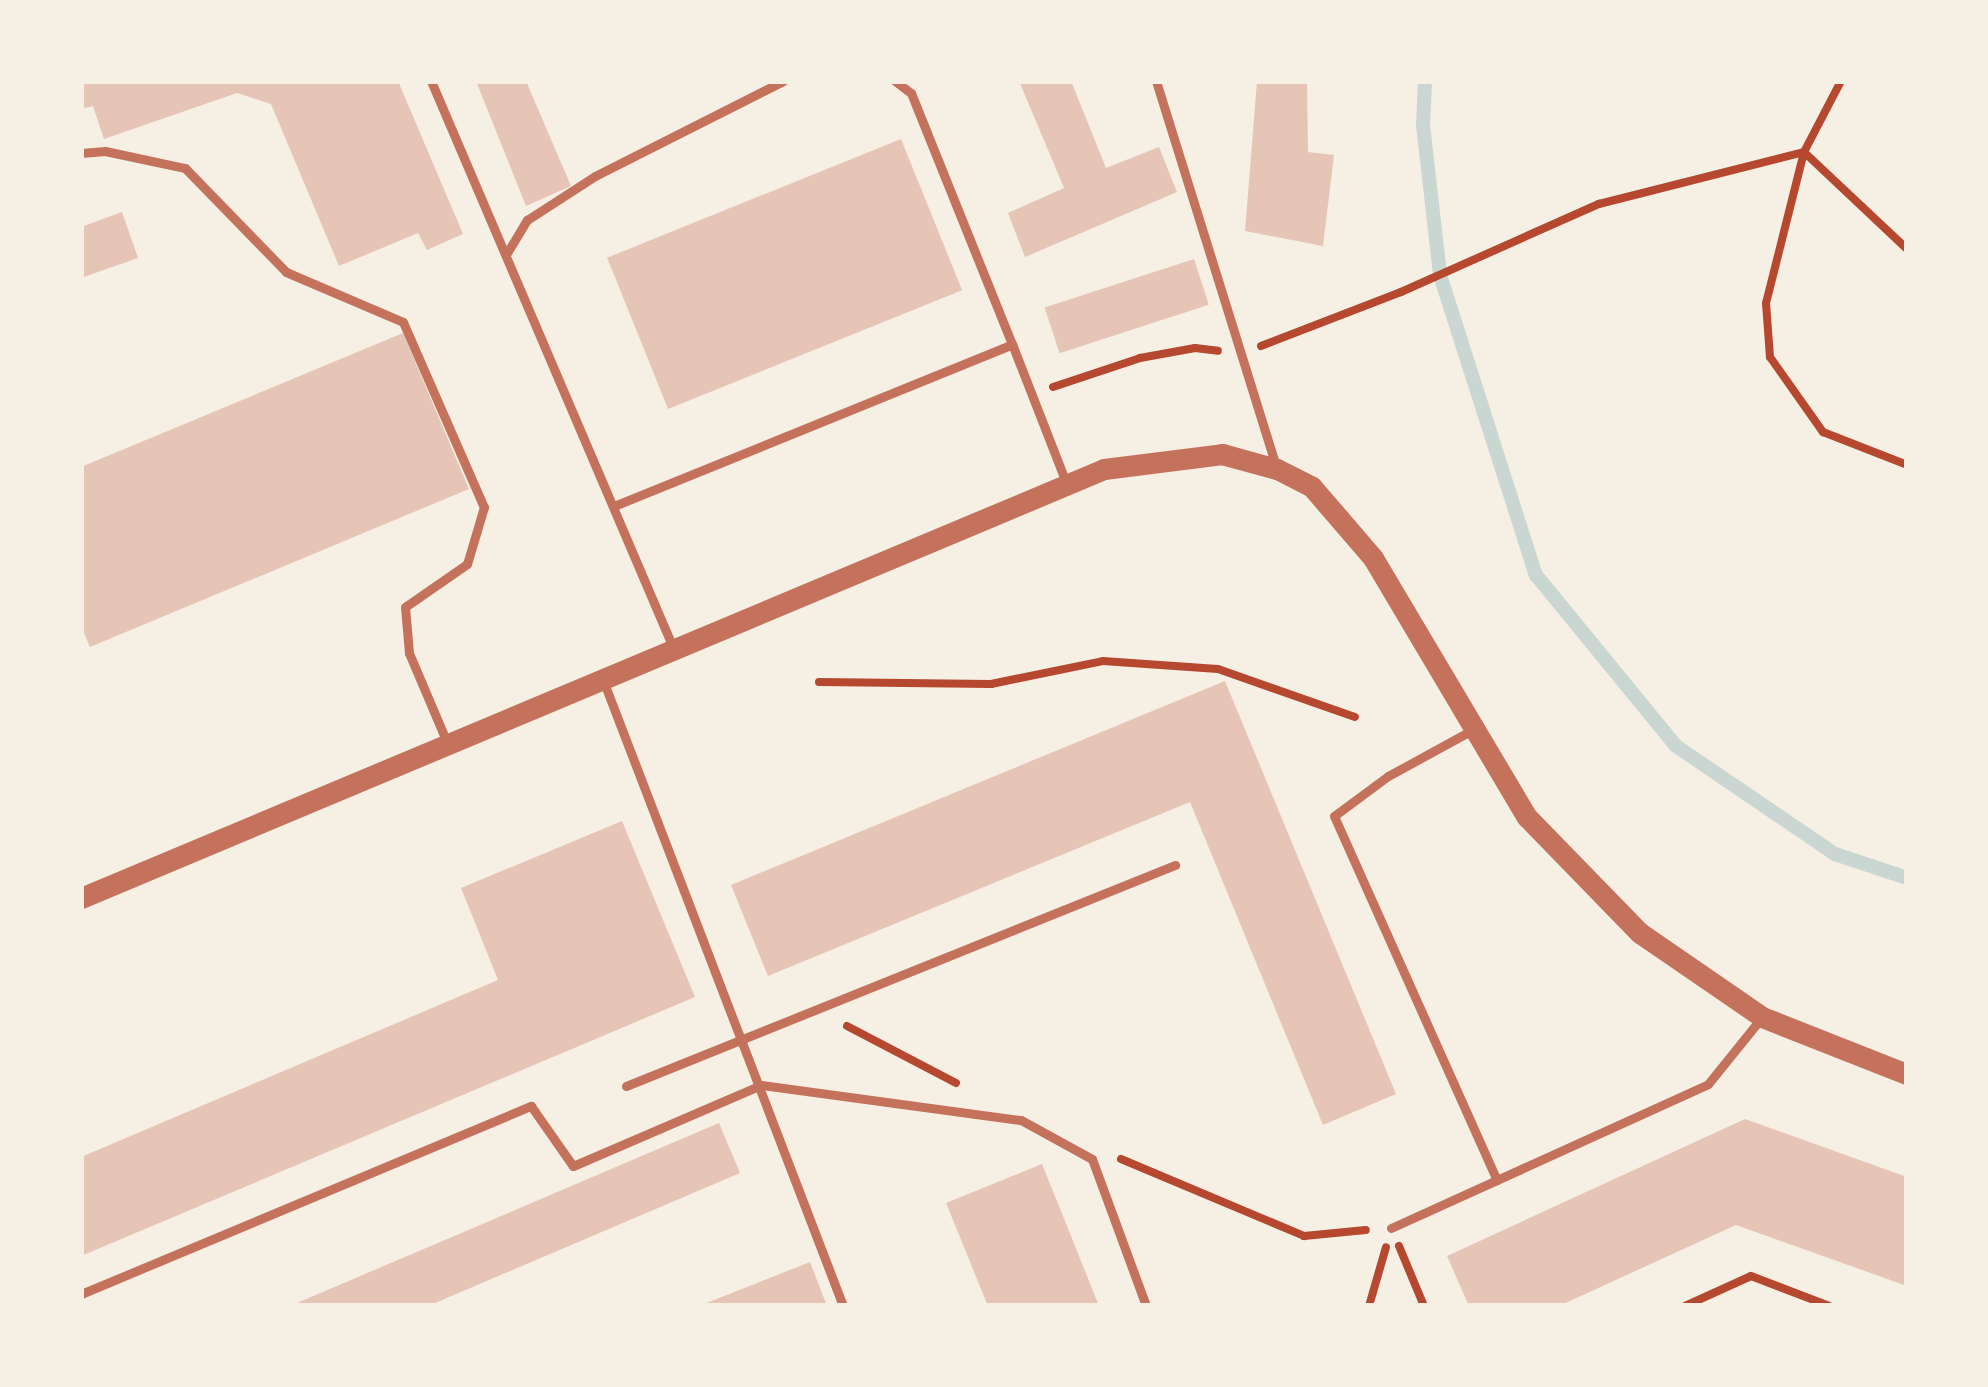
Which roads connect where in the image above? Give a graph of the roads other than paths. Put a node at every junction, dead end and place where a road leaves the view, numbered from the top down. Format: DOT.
graph roads {
  1 [pos="431,81"];
  2 [pos="783,81"];
  3 [pos="895,81"];
  4 [pos="1156,81"];
  5 [pos="81,152"];
  6 [pos="506,254"];
  7 [pos="1012,344"];
  8 [pos="1277,469"];
  9 [pos="1067,485"];
  10 [pos="614,506"];
  11 [pos="674,650"];
  12 [pos="603,680"];
  13 [pos="1474,729"];
  14 [pos="448,745"];
  15 [pos="1175,865"];
  16 [pos="81,898"];
  17 [pos="1762,1017"];
  18 [pos="742,1037"];
  19 [pos="1907,1074"];
  20 [pos="761,1085"];
  21 [pos="626,1086"];
  22 [pos="1498,1180"];
  23 [pos="1391,1228"];
  24 [pos="81,1294"];
  25 [pos="843,1306"];
  26 [pos="1146,1306"];
  1 -- 6 [label="lane"];
  2 -- 6 [label="lane"];
  3 -- 7 [label="lane"];
  4 -- 8 [label="lane"];
  5 -- 14 [label="lane"];
  6 -- 10 [label="lane"];
  7 -- 9 [label="lane"];
  7 -- 10 [label="lane"];
  8 -- 9 [label="street"];
  8 -- 13 [label="street"];
  9 -- 11 [label="street"];
  10 -- 11 [label="lane"];
  11 -- 12 [label="street"];
  12 -- 14 [label="street"];
  12 -- 18 [label="lane"];
  13 -- 17 [label="street"];
  13 -- 22 [label="lane"];
  14 -- 16 [label="street"];
  15 -- 18 [label="lane"];
  17 -- 19 [label="street"];
  17 -- 22 [label="lane"];
  18 -- 20 [label="lane"];
  18 -- 21 [label="lane"];
  20 -- 24 [label="lane"];
  20 -- 25 [label="lane"];
  20 -- 26 [label="lane"];
  22 -- 23 [label="lane"];
}
